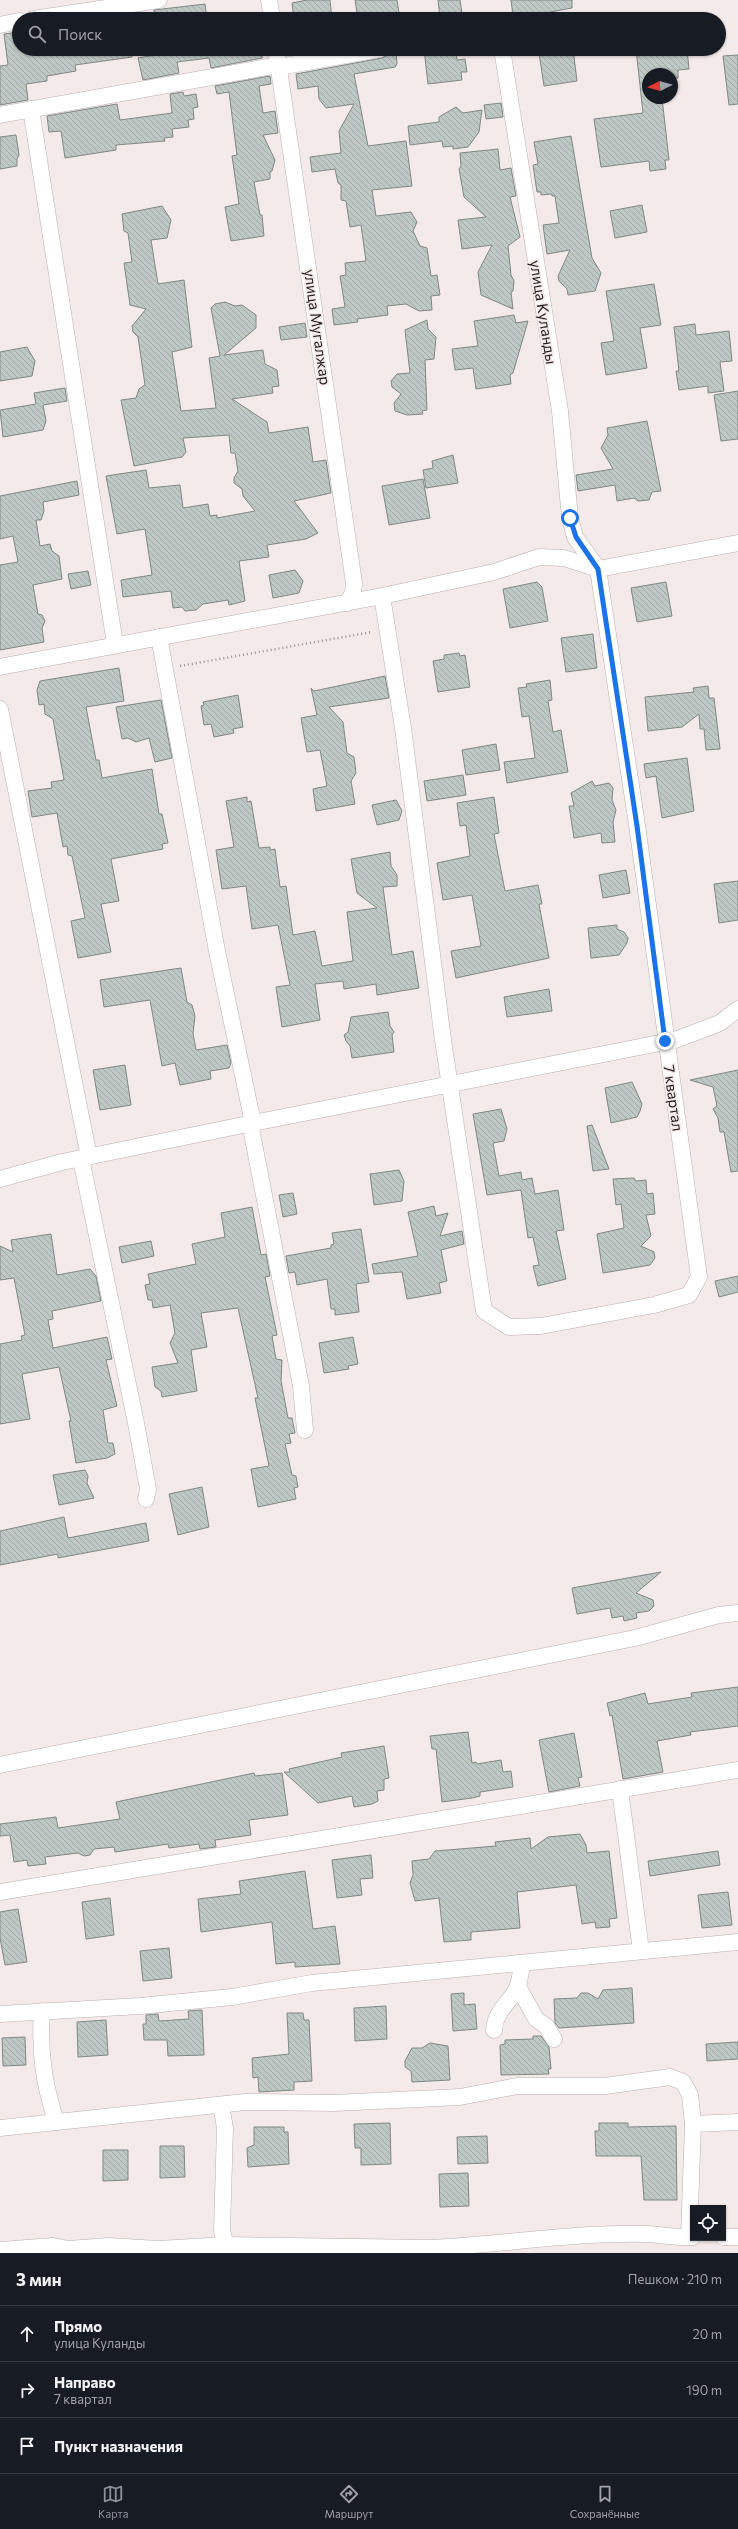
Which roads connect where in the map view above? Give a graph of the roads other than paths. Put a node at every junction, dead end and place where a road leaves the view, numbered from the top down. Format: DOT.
graph roads {
  1 [pos="159,0"];
  2 [pos="269,0"];
  3 [pos="79,12"];
  4 [pos="271,12"];
  5 [pos="12,22"];
  6 [pos="0,25"];
  7 [pos="315,56"];
  8 [pos="503,56"];
  9 [pos="278,60"];
  10 [pos="32,109"];
  11 [pos="0,115"];
  12 [pos="738,543"];
  13 [pos="598,569"];
  14 [pos="382,596"];
  15 [pos="347,603"];
  16 [pos="159,637"];
  17 [pos="115,644"];
  18 [pos="0,667"];
  19 [pos="0,710"];
  20 [pos="738,1009"];
  21 [pos="665,1041"];
  22 [pos="450,1084"];
  23 [pos="251,1123"];
  24 [pos="85,1158"];
  25 [pos="0,1179"];
  26 [pos="305,1430"];
  27 [pos="146,1499"];
  28 [pos="738,1613"];
  29 [pos="0,1765"];
  30 [pos="738,1770"];
  31 [pos="620,1789"];
  32 [pos="0,1892"];
  33 [pos="738,1942"];
  34 [pos="641,1951"];
  35 [pos="522,1963"];
  36 [pos="518,1986"];
  37 [pos="42,2011"];
  38 [pos="0,2014"];
  39 [pos="494,2030"];
  40 [pos="554,2039"];
  41 [pos="221,2105"];
  42 [pos="56,2122"];
  43 [pos="738,2122"];
  44 [pos="693,2124"];
  45 [pos="0,2128"];
  46 [pos="692,2205"];
  47 [pos="690,2237"];
  48 [pos="726,2237"];
  49 [pos="738,2237"];
  50 [pos="226,2245"];
  51 [pos="0,2250"];
  1 -- 3 [label="street"];
  2 -- 4 [label="street"];
  5 -- 6 [label="street"];
  7 -- 9 [label="street"];
  8 -- 13 [label="street, улица Куланды"];
  9 -- 10 [label="street"];
  9 -- 15 [label="street, улица Мугалжар"];
  10 -- 11 [label="street"];
  10 -- 17 [label="street"];
  12 -- 13 [label="street"];
  13 -- 14 [label="street"];
  13 -- 21 [label="street, 7 квартал"];
  14 -- 15 [label="street"];
  14 -- 22 [label="street"];
  15 -- 16 [label="street"];
  16 -- 17 [label="street"];
  16 -- 23 [label="street"];
  17 -- 18 [label="street"];
  19 -- 24 [label="street"];
  20 -- 21 [label="street"];
  21 -- 22 [label="street"];
  21 -- 22 [label="street, 7 квартал"];
  22 -- 23 [label="street"];
  23 -- 24 [label="street"];
  23 -- 26 [label="street"];
  24 -- 25 [label="street"];
  24 -- 27 [label="street"];
  28 -- 29 [label="street"];
  30 -- 31 [label="street"];
  31 -- 32 [label="street"];
  31 -- 34 [label="street"];
  33 -- 34 [label="street"];
  34 -- 35 [label="street"];
  35 -- 36 [label="street"];
  35 -- 37 [label="street"];
  36 -- 39 [label="street"];
  36 -- 40 [label="street"];
  37 -- 38 [label="street"];
  37 -- 42 [label="street"];
  41 -- 42 [label="street"];
  41 -- 44 [label="street"];
  41 -- 50 [label="street"];
  42 -- 45 [label="street"];
  43 -- 44 [label="street"];
  44 -- 46 [label="street"];
  47 -- 50 [label="street"];
  48 -- 49 [label="street"];
  50 -- 51 [label="street"];
}
